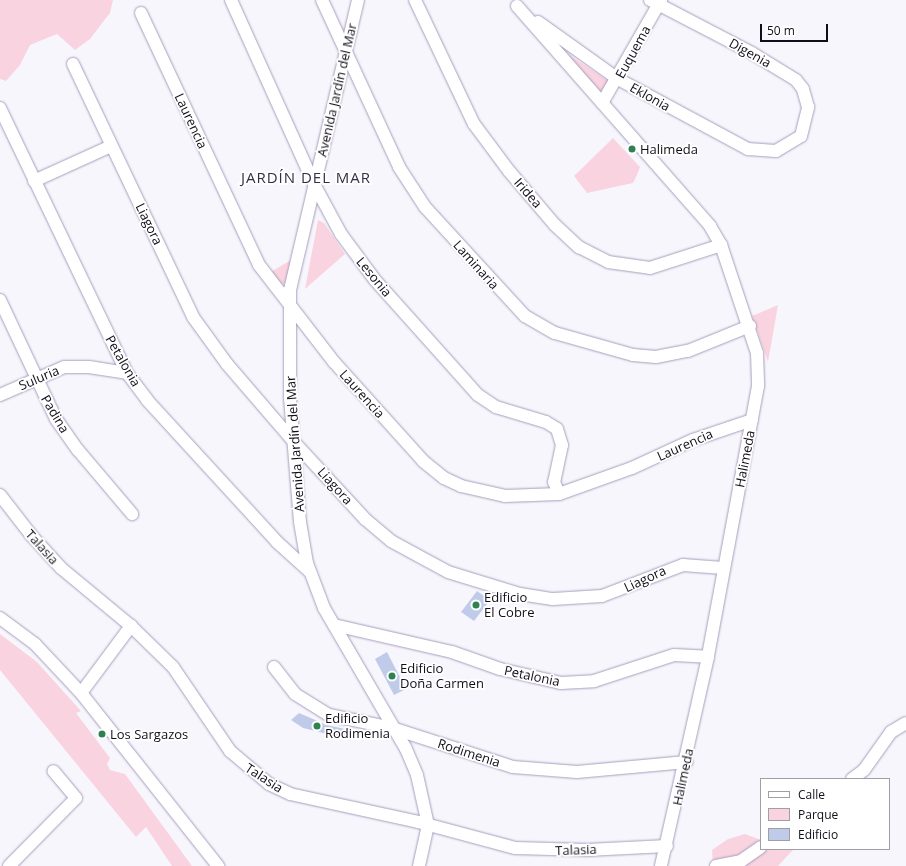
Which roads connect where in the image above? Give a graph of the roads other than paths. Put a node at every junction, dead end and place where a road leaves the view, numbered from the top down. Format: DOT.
graph roads {
  1 [pos="231,0"];
  2 [pos="322,0"];
  3 [pos="358,0"];
  4 [pos="415,0"];
  5 [pos="657,2"];
  6 [pos="514,3"];
  7 [pos="141,13"];
  8 [pos="346,49"];
  9 [pos="73,64"];
  10 [pos="618,79"];
  11 [pos="602,103"];
  12 [pos="0,108"];
  13 [pos="801,136"];
  14 [pos="111,146"];
  15 [pos="34,181"];
  16 [pos="315,186"];
  17 [pos="721,245"];
  18 [pos="0,300"];
  19 [pos="288,305"];
  20 [pos="750,326"];
  21 [pos="127,373"];
  22 [pos="35,378"];
  23 [pos="0,395"];
  24 [pos="752,420"];
  25 [pos="294,442"];
  26 [pos="0,494"];
  27 [pos="559,494"];
  28 [pos="132,514"];
  29 [pos="723,568"];
  30 [pos="309,571"];
  31 [pos="0,618"];
  32 [pos="334,625"];
  33 [pos="131,626"];
  34 [pos="708,657"];
  35 [pos="274,667"];
  36 [pos="82,693"];
  37 [pos="906,722"];
  38 [pos="392,728"];
  39 [pos="687,762"];
  40 [pos="52,771"];
  41 [pos="853,778"];
  42 [pos="428,824"];
  43 [pos="667,846"];
  44 [pos="760,847"];
  45 [pos="9,866"];
  46 [pos="218,866"];
  47 [pos="419,866"];
  48 [pos="661,866"];
  49 [pos="716,866"];
  1 -- 16 [label="street, Lesonia"];
  2 -- 8 [label="street, Laminaria"];
  3 -- 8 [label="street, Avenida Jardín del Mar"];
  4 -- 17 [label="street, Iridea"];
  5 -- 10 [label="street, Euquema"];
  5 -- 13 [label="street, Digenia"];
  6 -- 10 [label="street, Eklonia"];
  6 -- 11 [label="street, Halimeda"];
  7 -- 19 [label="street, Laurencia"];
  8 -- 16 [label="street, Avenida Jardín del Mar"];
  8 -- 20 [label="street, Laminaria"];
  9 -- 14 [label="street, Liagora"];
  10 -- 11 [label="street, Euquema"];
  10 -- 13 [label="street, Eklonia"];
  11 -- 17 [label="street, Halimeda"];
  12 -- 15 [label="street, Petalonia"];
  14 -- 15 [label="street"];
  14 -- 25 [label="street, Liagora"];
  15 -- 21 [label="street, Petalonia"];
  16 -- 19 [label="street, Avenida Jardín del Mar"];
  16 -- 27 [label="street, Lesonia"];
  17 -- 20 [label="street, Halimeda"];
  18 -- 22 [label="street, Padina"];
  19 -- 25 [label="street, Avenida Jardín del Mar"];
  19 -- 27 [label="street, Laurencia"];
  20 -- 24 [label="street, Halimeda"];
  21 -- 22 [label="street, Suluria"];
  21 -- 30 [label="street, Petalonia"];
  22 -- 23 [label="street, Suluria"];
  22 -- 28 [label="street, Padina"];
  24 -- 27 [label="street, Laurencia"];
  24 -- 29 [label="street, Halimeda"];
  25 -- 29 [label="street, Liagora"];
  25 -- 30 [label="street, Avenida Jardín del Mar"];
  26 -- 33 [label="street, Talasia"];
  29 -- 34 [label="street, Halimeda"];
  30 -- 32 [label="street, Avenida Jardín del Mar"];
  31 -- 36 [label="street"];
  32 -- 34 [label="street, Petalonia"];
  32 -- 38 [label="street, Avenida Jardín del Mar"];
  33 -- 36 [label="street"];
  33 -- 42 [label="street, Talasia"];
  34 -- 39 [label="street, Halimeda"];
  35 -- 38 [label="street, Rodimenia"];
  36 -- 46 [label="street"];
  37 -- 41 [label="street"];
  38 -- 39 [label="street, Rodimenia"];
  38 -- 42 [label="street, Avenida Jardín del Mar"];
  39 -- 43 [label="street, Halimeda"];
  40 -- 45 [label="street"];
  42 -- 43 [label="street, Talasia"];
  42 -- 47 [label="street, Avenida Jardín del Mar"];
  43 -- 48 [label="street, Halimeda"];
  44 -- 49 [label="street"];
}
